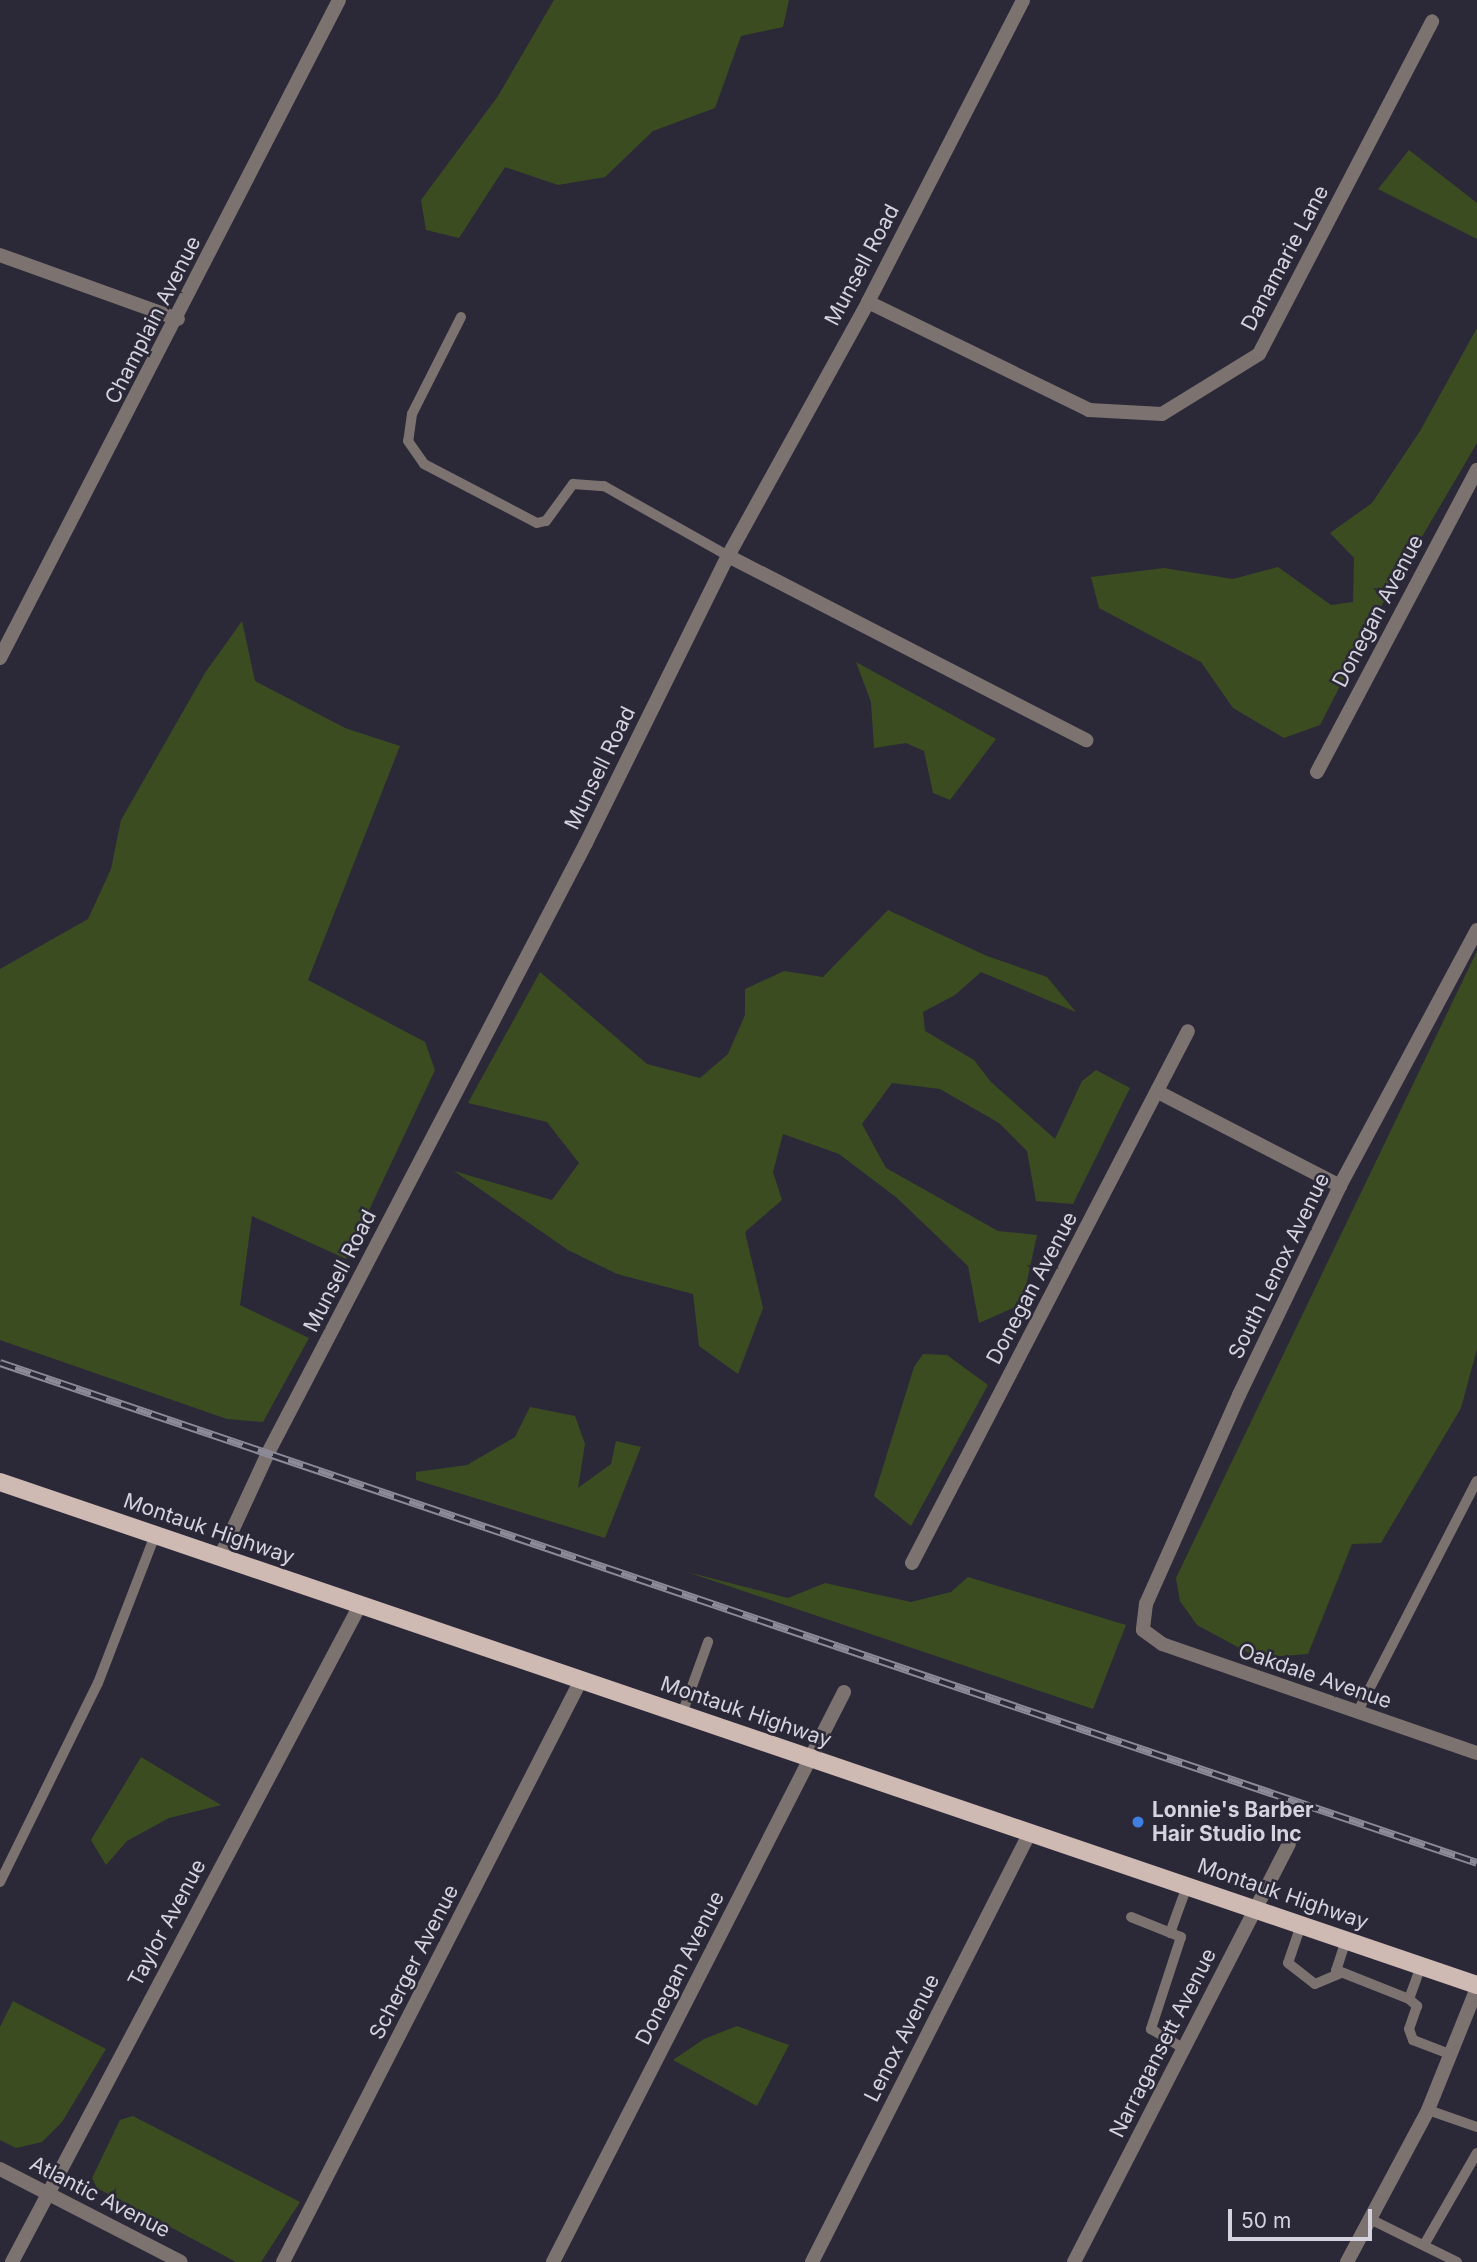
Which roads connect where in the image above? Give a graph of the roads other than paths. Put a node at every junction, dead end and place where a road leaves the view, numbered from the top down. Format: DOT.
graph roads {
  1 [pos="339,0"];
  2 [pos="1023,0"];
  3 [pos="1432,21"];
  4 [pos="0,255"];
  5 [pos="868,302"];
  6 [pos="461,317"];
  7 [pos="178,319"];
  8 [pos="1477,470"];
  9 [pos="728,556"];
  10 [pos="0,658"];
  11 [pos="1086,740"];
  12 [pos="1317,772"];
  13 [pos="1477,930"];
  14 [pos="1188,1031"];
  15 [pos="1158,1092"];
  16 [pos="1340,1186"];
  17 [pos="1477,1480"];
  18 [pos="0,1482"];
  19 [pos="155,1535"];
  20 [pos="220,1558"];
  21 [pos="912,1563"];
  22 [pos="360,1605"];
  23 [pos="1143,1630"];
  24 [pos="708,1642"];
  25 [pos="582,1680"];
  26 [pos="844,1692"];
  27 [pos="1357,1713"];
  28 [pos="682,1714"];
  29 [pos="1477,1753"];
  30 [pos="811,1758"];
  31 [pos="1030,1832"];
  32 [pos="1289,1844"];
  33 [pos="0,1882"];
  34 [pos="1187,1886"];
  35 [pos="1255,1909"];
  36 [pos="1131,1917"];
  37 [pos="1301,1924"];
  38 [pos="1170,1933"];
  39 [pos="1346,1940"];
  40 [pos="1421,1965"];
  41 [pos="1339,1974"];
  42 [pos="1477,1986"];
  43 [pos="1409,1999"];
  44 [pos="1183,2048"];
  45 [pos="1450,2054"];
  46 [pos="1429,2110"];
  47 [pos="1477,2127"];
  48 [pos="1477,2152"];
  49 [pos="0,2169"];
  50 [pos="47,2193"];
  51 [pos="1370,2219"];
  52 [pos="1424,2245"];
  53 [pos="12,2262"];
  54 [pos="181,2262"];
  55 [pos="282,2262"];
  56 [pos="553,2262"];
  57 [pos="812,2262"];
  58 [pos="1074,2262"];
  59 [pos="1347,2262"];
  60 [pos="1457,2262"];
  1 -- 7 [label="street, Champlain Avenue"];
  2 -- 5 [label="street, Munsell Road"];
  3 -- 5 [label="street, Danamarie Lane"];
  4 -- 7 [label="street"];
  5 -- 9 [label="street, Munsell Road"];
  6 -- 9 [label="lane"];
  7 -- 10 [label="street, Champlain Avenue"];
  8 -- 12 [label="street, Donegan Avenue"];
  9 -- 11 [label="street"];
  9 -- 20 [label="street, Munsell Road"];
  13 -- 16 [label="street, South Lenox Avenue"];
  14 -- 15 [label="street, Donegan Avenue"];
  15 -- 16 [label="street"];
  15 -- 21 [label="street, Donegan Avenue"];
  16 -- 23 [label="street, South Lenox Avenue"];
  17 -- 27 [label="lane"];
  18 -- 19 [label="main road, Montauk Highway"];
  19 -- 20 [label="main road, Montauk Highway"];
  19 -- 33 [label="lane"];
  20 -- 22 [label="main road, Montauk Highway"];
  22 -- 25 [label="main road, Montauk Highway"];
  22 -- 50 [label="street, Taylor Avenue"];
  23 -- 27 [label="street, Oakdale Avenue"];
  24 -- 28 [label="lane"];
  25 -- 28 [label="main road, Montauk Highway"];
  25 -- 55 [label="street, Scherger Avenue"];
  26 -- 30 [label="street, Donegan Avenue"];
  27 -- 29 [label="street, Oakdale Avenue"];
  28 -- 30 [label="main road, Montauk Highway"];
  30 -- 31 [label="main road, Montauk Highway"];
  30 -- 56 [label="street, Donegan Avenue"];
  31 -- 34 [label="main road, Montauk Highway"];
  31 -- 57 [label="street, Lenox Avenue"];
  32 -- 35 [label="street, Narragansett Avenue"];
  34 -- 35 [label="main road, Montauk Highway"];
  34 -- 38 [label="lane"];
  35 -- 37 [label="main road, Montauk Highway"];
  35 -- 44 [label="street, Narragansett Avenue"];
  36 -- 38 [label="lane"];
  37 -- 39 [label="main road, Montauk Highway"];
  37 -- 41 [label="lane"];
  38 -- 44 [label="lane"];
  39 -- 40 [label="main road, Montauk Highway"];
  39 -- 41 [label="lane"];
  40 -- 42 [label="main road, Montauk Highway"];
  40 -- 43 [label="lane"];
  41 -- 43 [label="lane"];
  42 -- 45 [label="street"];
  43 -- 45 [label="lane"];
  44 -- 58 [label="street, Narragansett Avenue"];
  45 -- 46 [label="street"];
  46 -- 47 [label="lane"];
  46 -- 51 [label="street"];
  48 -- 52 [label="lane"];
  49 -- 50 [label="street, Atlantic Avenue"];
  50 -- 53 [label="street, Taylor Avenue"];
  50 -- 54 [label="street, Atlantic Avenue"];
  51 -- 52 [label="lane"];
  51 -- 59 [label="street"];
  52 -- 60 [label="lane"];
}
